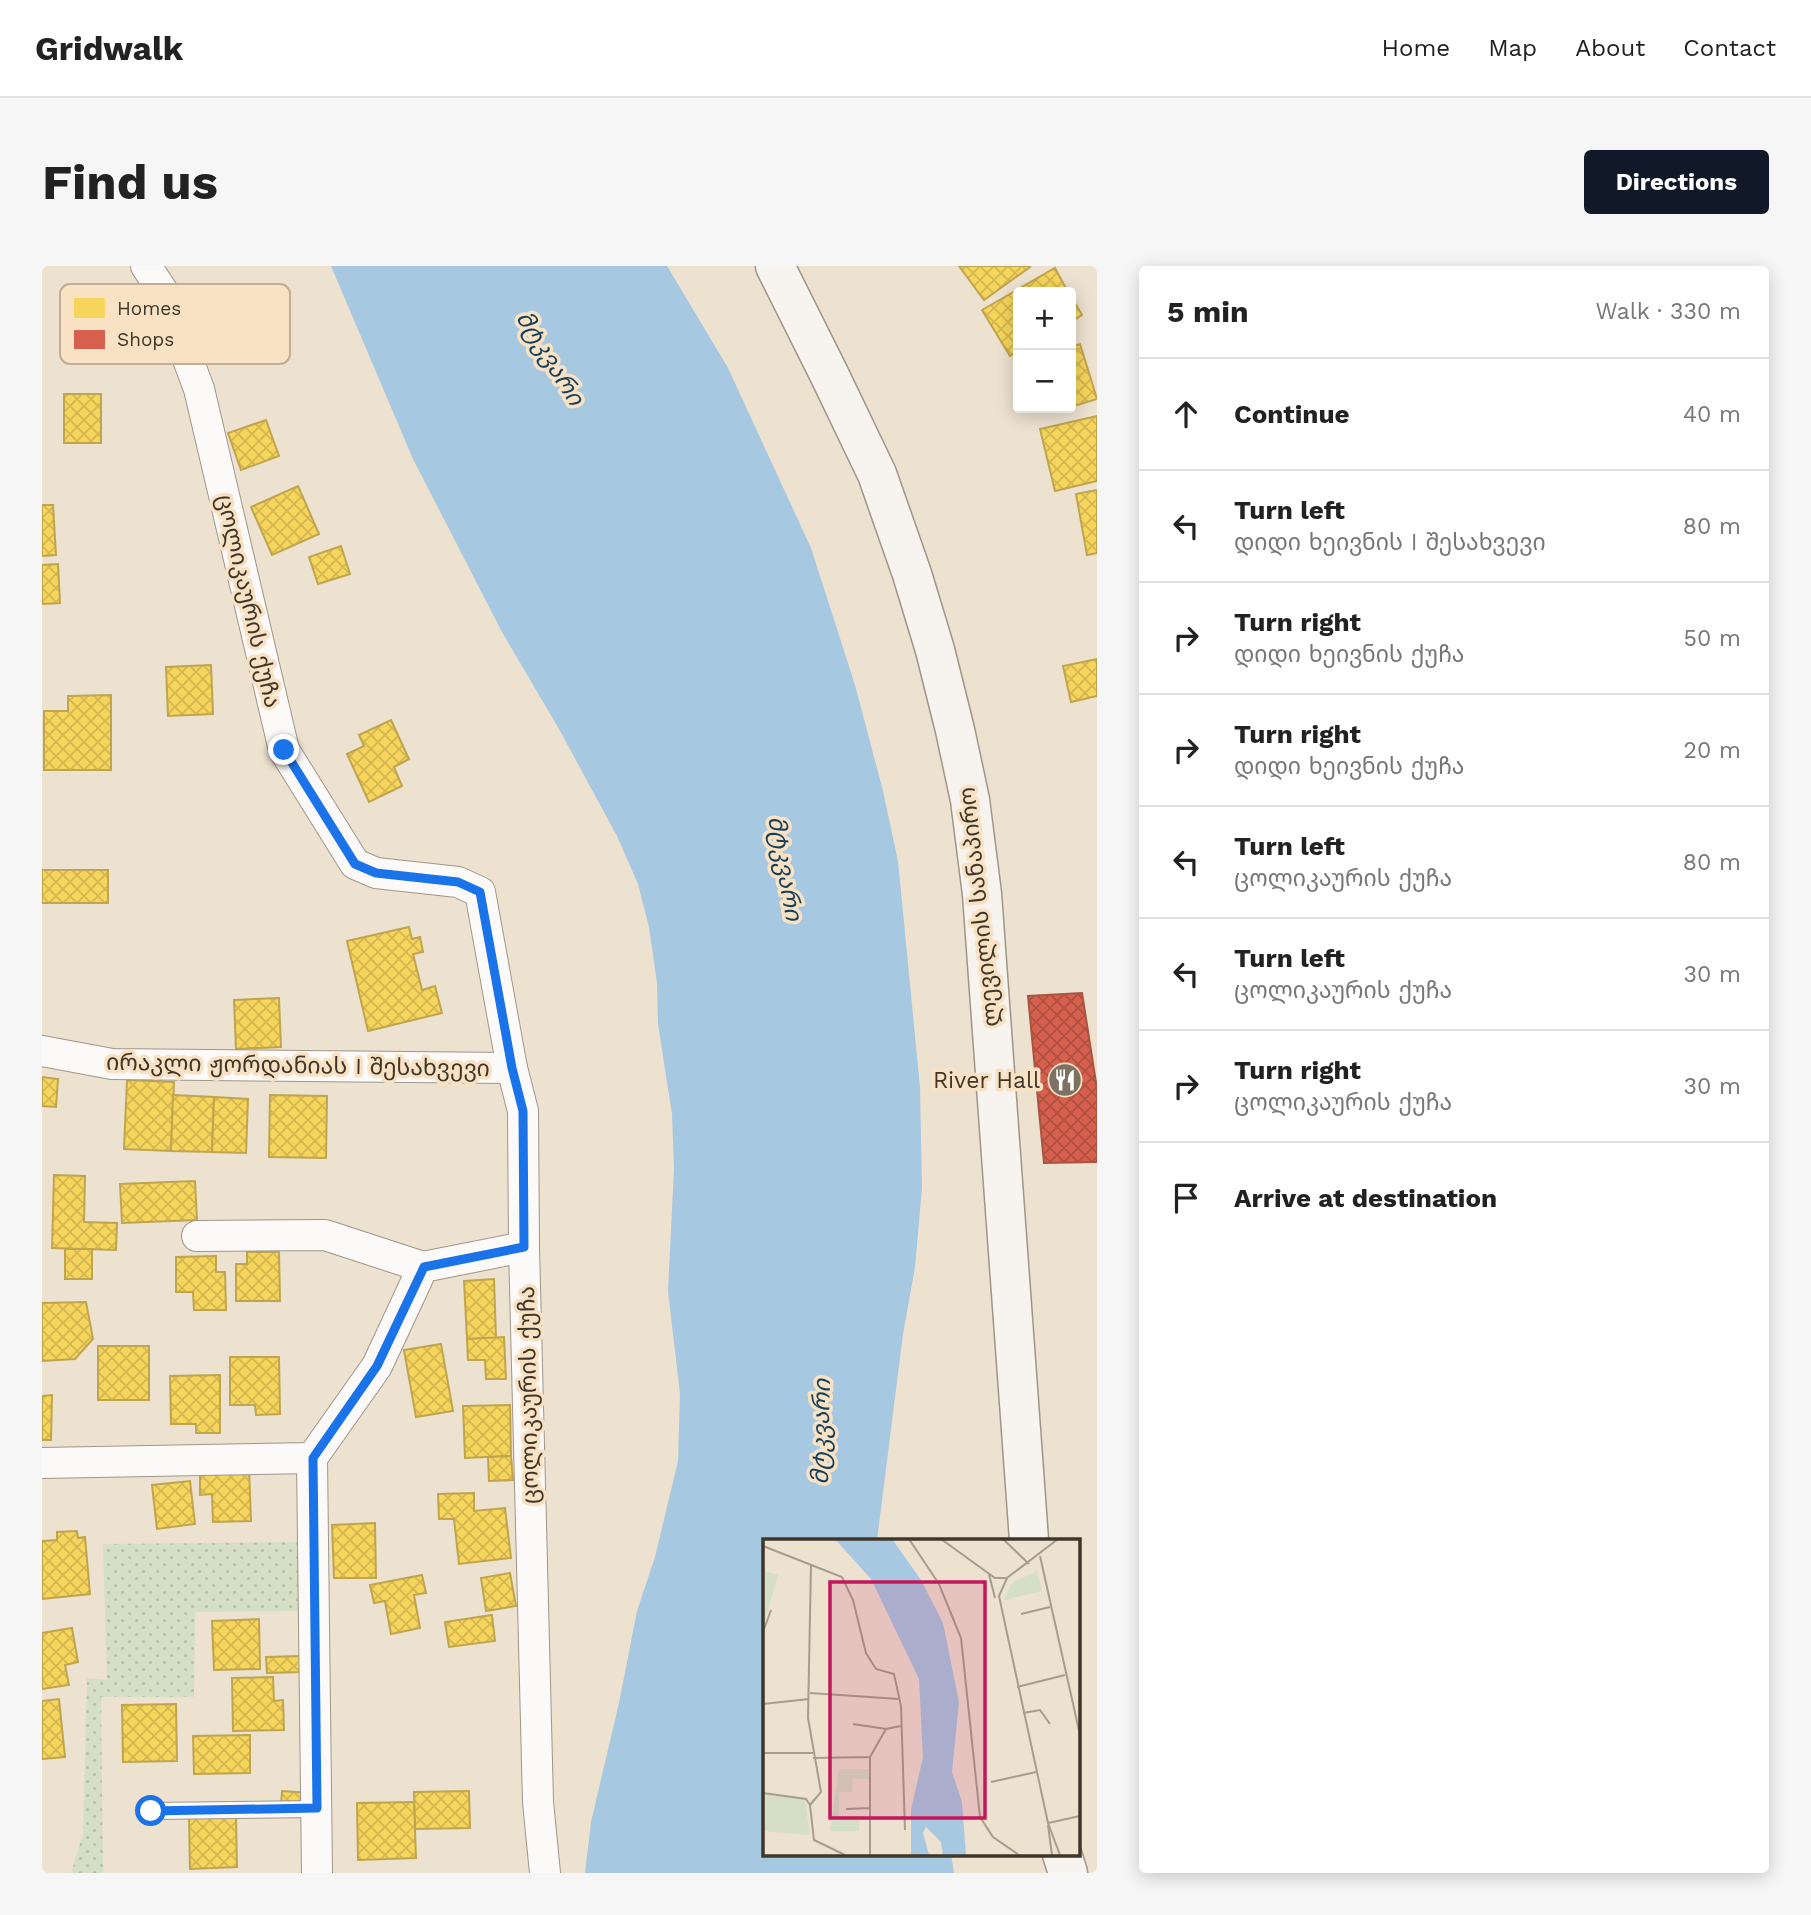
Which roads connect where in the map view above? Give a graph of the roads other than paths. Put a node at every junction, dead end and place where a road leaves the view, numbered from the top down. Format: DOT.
graph roads {
  1 [pos="146,266"];
  2 [pos="775,266"];
  3 [pos="158,284"];
  4 [pos="190,364"];
  5 [pos="42,1051"];
  6 [pos="512,1068"];
  7 [pos="197,1236"];
  8 [pos="524,1247"];
  9 [pos="424,1267"];
  10 [pos="313,1458"];
  11 [pos="42,1463"];
  12 [pos="1029,1539"];
  13 [pos="317,1808"];
  14 [pos="151,1811"];
  15 [pos="1063,1856"];
  16 [pos="317,1873"];
  17 [pos="545,1873"];
  18 [pos="1068,1873"];
  1 -- 3 [label="street, ცოლიკაურის ქუჩა"];
  2 -- 12 [label="main road, ლევილის სანაპირო"];
  4 -- 6 [label="street, ცოლიკაურის ქუჩა"];
  5 -- 6 [label="street, ირაკლი ჟორდანიას I შესახვევი"];
  6 -- 8 [label="street, ცოლიკაურის ქუჩა"];
  7 -- 9 [label="street"];
  8 -- 9 [label="street"];
  8 -- 17 [label="street, ცოლიკაურის ქუჩა"];
  9 -- 10 [label="street"];
  10 -- 11 [label="street"];
  10 -- 13 [label="street"];
  13 -- 14 [label="lane"];
  13 -- 16 [label="street"];
  15 -- 18 [label="main road"];
}
